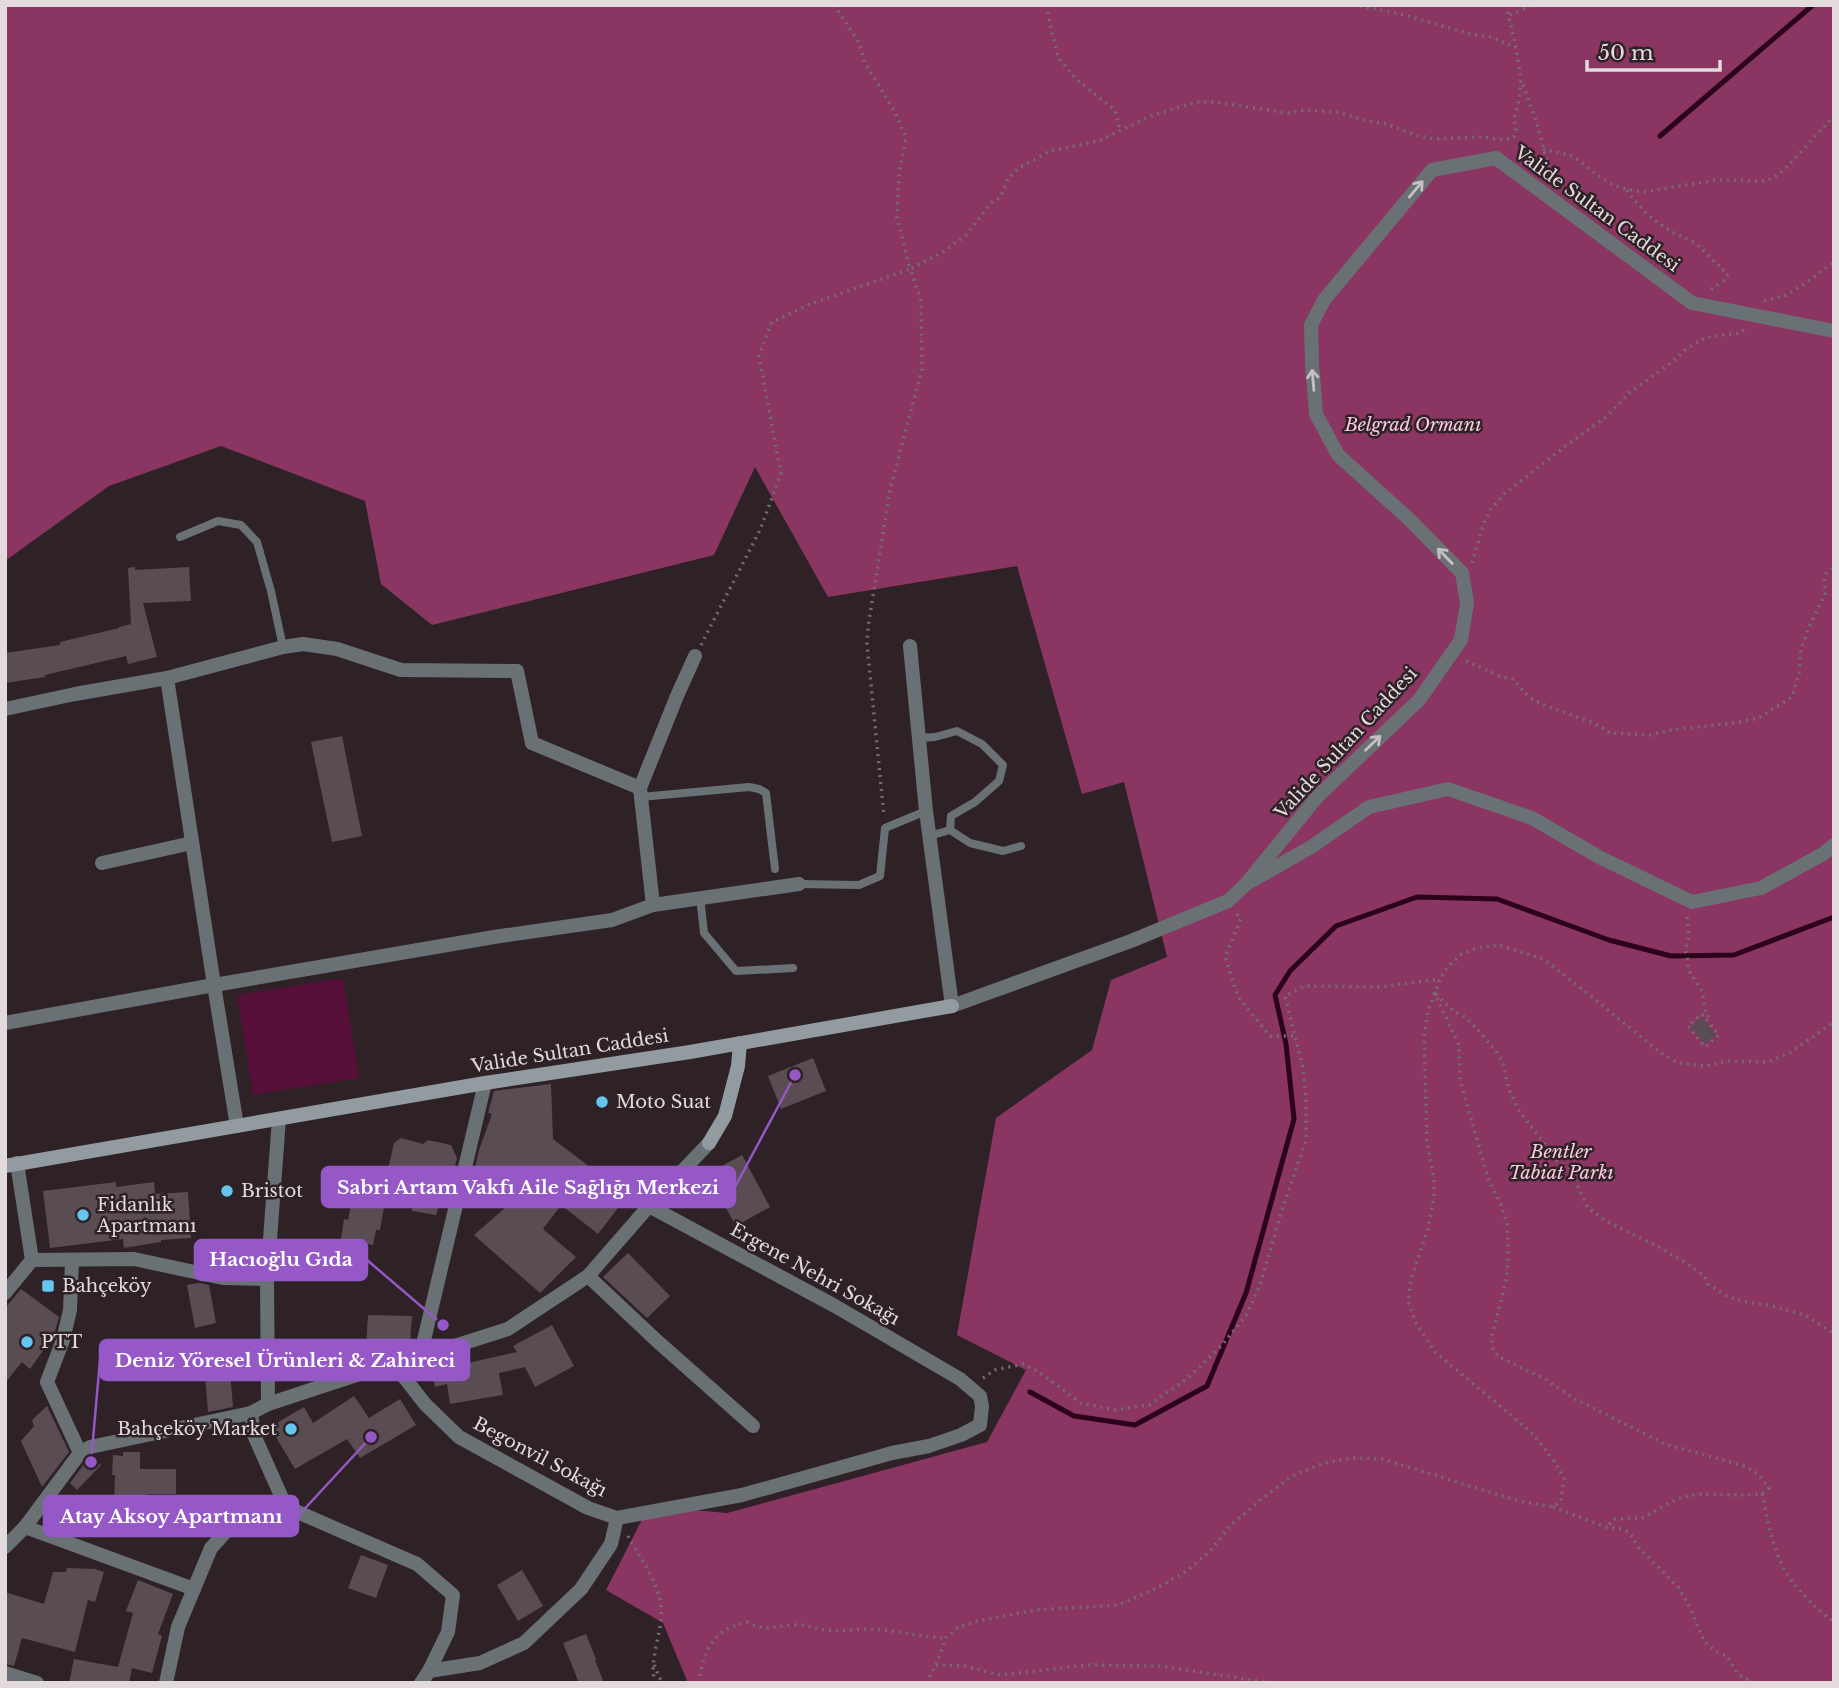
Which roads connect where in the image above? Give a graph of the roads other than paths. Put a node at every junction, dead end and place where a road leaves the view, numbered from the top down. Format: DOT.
graph roads {
  1 [pos="1834,331"];
  2 [pos="180,537"];
  3 [pos="910,646"];
  4 [pos="283,647"];
  5 [pos="695,656"];
  6 [pos="167,678"];
  7 [pos="5,709"];
  8 [pos="919,738"];
  9 [pos="640,793"];
  10 [pos="926,811"];
  11 [pos="950,830"];
  12 [pos="929,836"];
  13 [pos="192,843"];
  14 [pos="1834,845"];
  15 [pos="1021,846"];
  16 [pos="102,863"];
  17 [pos="775,869"];
  18 [pos="799,884"];
  19 [pos="1246,884"];
  20 [pos="700,897"];
  21 [pos="653,905"];
  22 [pos="793,968"];
  23 [pos="214,985"];
  24 [pos="952,1006"];
  25 [pos="5,1023"];
  26 [pos="740,1043"];
  27 [pos="485,1083"];
  28 [pos="279,1119"];
  29 [pos="237,1126"];
  30 [pos="11,1165"];
  31 [pos="649,1206"];
  32 [pos="32,1260"];
  33 [pos="72,1261"];
  34 [pos="587,1276"];
  35 [pos="267,1279"];
  36 [pos="5,1293"];
  37 [pos="419,1357"];
  38 [pos="393,1363"];
  39 [pos="268,1404"];
  40 [pos="251,1413"];
  41 [pos="753,1426"];
  42 [pos="80,1453"];
  43 [pos="286,1507"];
  44 [pos="617,1518"];
  45 [pos="25,1527"];
  46 [pos="5,1547"];
  47 [pos="194,1589"];
  48 [pos="5,1673"];
  49 [pos="425,1677"];
  50 [pos="37,1683"];
  51 [pos="166,1683"];
  19 -- 1 [label="street, Valide Sultan Caddesi, one-way"];
  2 -- 4 [label="lane"];
  3 -- 8 [label="street"];
  4 -- 6 [label="street"];
  4 -- 9 [label="street"];
  5 -- 9 [label="street"];
  6 -- 7 [label="street"];
  6 -- 13 [label="street"];
  8 -- 10 [label="street"];
  8 -- 11 [label="lane"];
  9 -- 17 [label="lane"];
  9 -- 21 [label="street"];
  10 -- 12 [label="street"];
  10 -- 18 [label="lane"];
  11 -- 12 [label="lane"];
  11 -- 15 [label="lane"];
  12 -- 24 [label="street"];
  13 -- 16 [label="street"];
  13 -- 23 [label="street"];
  14 -- 19 [label="street"];
  18 -- 20 [label="street"];
  19 -- 24 [label="street, Valide Sultan Caddesi"];
  20 -- 21 [label="street"];
  20 -- 22 [label="lane"];
  21 -- 23 [label="street"];
  23 -- 25 [label="street"];
  23 -- 29 [label="street"];
  24 -- 26 [label="street, Valide Sultan Caddesi"];
  26 -- 27 [label="street, Valide Sultan Caddesi"];
  26 -- 31 [label="street"];
  27 -- 28 [label="street, Valide Sultan Caddesi"];
  27 -- 37 [label="street"];
  28 -- 29 [label="street, Valide Sultan Caddesi"];
  28 -- 35 [label="street"];
  29 -- 30 [label="street, Valide Sultan Caddesi"];
  30 -- 32 [label="street"];
  31 -- 34 [label="street"];
  31 -- 44 [label="street, Ergene Nehri Sokağı"];
  32 -- 33 [label="street"];
  32 -- 36 [label="street"];
  33 -- 35 [label="street"];
  33 -- 42 [label="street"];
  34 -- 37 [label="street"];
  34 -- 41 [label="street"];
  35 -- 39 [label="street"];
  37 -- 38 [label="street"];
  38 -- 39 [label="street"];
  38 -- 44 [label="street, Begonvil Sokağı"];
  39 -- 40 [label="street"];
  40 -- 42 [label="street"];
  40 -- 43 [label="street"];
  42 -- 45 [label="street"];
  43 -- 47 [label="street"];
  43 -- 49 [label="street"];
  44 -- 49 [label="street"];
  45 -- 46 [label="street"];
  45 -- 47 [label="street"];
  47 -- 51 [label="street"];
  48 -- 50 [label="street"];
}
